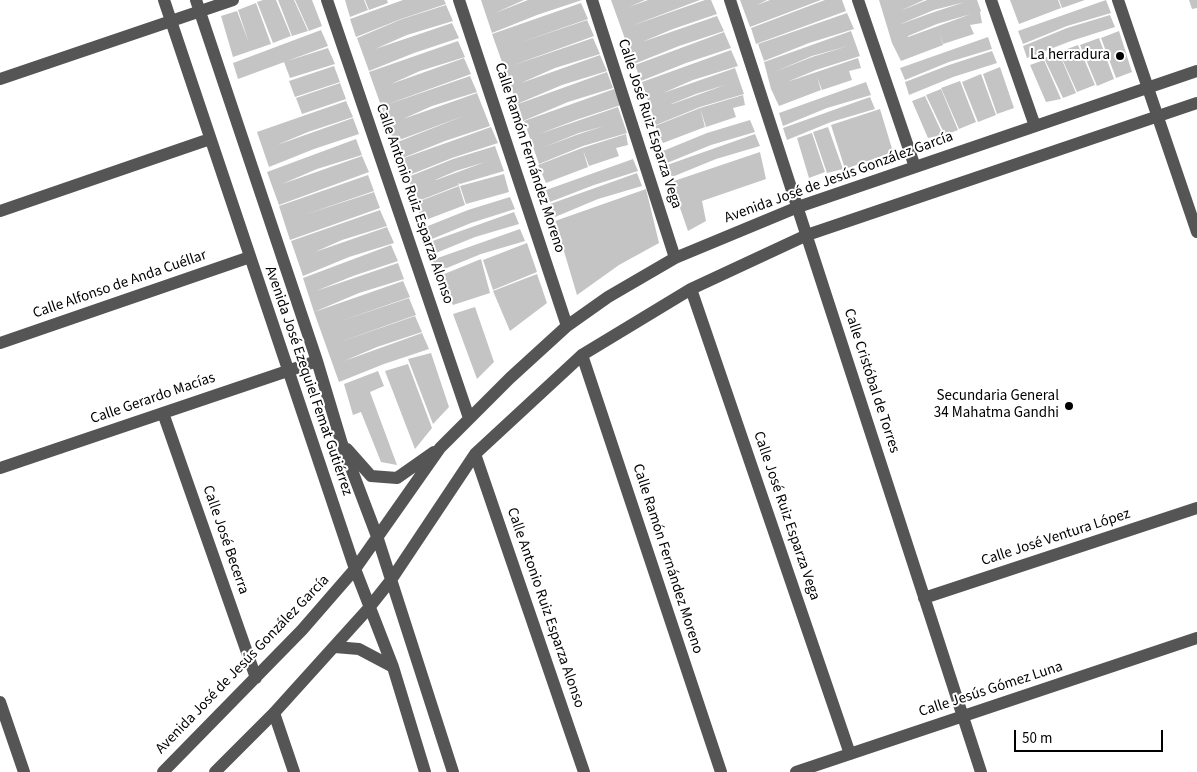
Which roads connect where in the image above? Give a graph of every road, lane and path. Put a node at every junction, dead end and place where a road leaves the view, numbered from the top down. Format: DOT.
graph roads {
  1 [pos="164,0"];
  2 [pos="233,0"];
  3 [pos="327,0"];
  4 [pos="460,0"];
  5 [pos="592,0"];
  6 [pos="730,0"];
  7 [pos="858,0"];
  8 [pos="991,0"];
  9 [pos="1118,0"];
  10 [pos="198,6"];
  11 [pos="171,21"];
  12 [pos="1197,71"];
  13 [pos="0,79"];
  14 [pos="1148,88"];
  15 [pos="1197,103"];
  16 [pos="1158,116"];
  17 [pos="1034,126"];
  18 [pos="210,140"];
  19 [pos="915,167"];
  20 [pos="798,206"];
  21 [pos="0,210"];
  22 [pos="1197,232"];
  23 [pos="808,235"];
  24 [pos="250,257"];
  25 [pos="675,258"];
  26 [pos="691,289"];
  27 [pos="567,326"];
  28 [pos="0,343"];
  29 [pos="582,355"];
  30 [pos="317,361"];
  31 [pos="287,371"];
  32 [pos="164,413"];
  33 [pos="469,418"];
  34 [pos="342,444"];
  35 [pos="440,448"];
  36 [pos="475,454"];
  37 [pos="0,468"];
  38 [pos="1197,508"];
  39 [pos="378,539"];
  40 [pos="355,569"];
  41 [pos="391,580"];
  42 [pos="924,598"];
  43 [pos="368,609"];
  44 [pos="1197,638"];
  45 [pos="335,646"];
  46 [pos="393,668"];
  47 [pos="256,678"];
  48 [pos="0,702"];
  49 [pos="274,712"];
  50 [pos="962,716"];
  51 [pos="850,754"];
  52 [pos="24,772"];
  53 [pos="163,772"];
  54 [pos="215,772"];
  55 [pos="294,772"];
  56 [pos="425,772"];
  57 [pos="453,772"];
  58 [pos="584,772"];
  59 [pos="720,772"];
  60 [pos="796,772"];
  61 [pos="981,772"];
  1 -- 11 [label="street, Avenida José Ezequiel Femat Gutiérrez"];
  2 -- 10 [label="street"];
  3 -- 33 [label="street, Calle Antonio Ruiz Esparza Alonso"];
  4 -- 27 [label="street, Calle Ramón Fernández Moreno"];
  5 -- 25 [label="street, Calle José Ruiz Esparza Vega"];
  6 -- 20 [label="street, Calle Cristóbal de Torres"];
  7 -- 19 [label="street"];
  8 -- 17 [label="street"];
  9 -- 14 [label="street"];
  10 -- 11 [label="street"];
  10 -- 30 [label="street, Avenida José Ezequiel Femat Gutiérrez"];
  11 -- 13 [label="street"];
  11 -- 18 [label="street, Avenida José Ezequiel Femat Gutiérrez"];
  12 -- 14 [label="street, Avenida José de Jesús González García"];
  14 -- 16 [label="street"];
  14 -- 17 [label="street, Avenida José de Jesús González García"];
  15 -- 16 [label="street"];
  16 -- 22 [label="street"];
  16 -- 23 [label="street"];
  17 -- 19 [label="street, Avenida José de Jesús González García"];
  18 -- 21 [label="street"];
  18 -- 24 [label="street, Avenida José Ezequiel Femat Gutiérrez"];
  19 -- 20 [label="street, Avenida José de Jesús González García"];
  20 -- 23 [label="street, Calle Cristóbal de Torres"];
  20 -- 25 [label="street, Avenida José de Jesús González García"];
  23 -- 26 [label="street"];
  23 -- 42 [label="street, Calle Cristóbal de Torres"];
  24 -- 28 [label="street, Calle Alfonso de Anda Cuéllar"];
  24 -- 31 [label="street, Avenida José Ezequiel Femat Gutiérrez"];
  25 -- 27 [label="street, Avenida José de Jesús González García"];
  26 -- 29 [label="street"];
  26 -- 51 [label="street, Calle José Ruiz Esparza Vega"];
  27 -- 33 [label="street, Avenida José de Jesús González García"];
  29 -- 36 [label="street"];
  29 -- 59 [label="street, Calle Ramón Fernández Moreno"];
  30 -- 31 [label="street, Calle Gerardo Macías"];
  30 -- 34 [label="street, Avenida José Ezequiel Femat Gutiérrez"];
  31 -- 32 [label="street, Calle Gerardo Macías"];
  31 -- 40 [label="street, Avenida José Ezequiel Femat Gutiérrez"];
  32 -- 37 [label="street, Calle Gerardo Macías"];
  32 -- 47 [label="street, Calle José Becerra"];
  33 -- 35 [label="street, Avenida José de Jesús González García"];
  34 -- 35 [label="street"];
  34 -- 39 [label="street, Avenida José Ezequiel Femat Gutiérrez"];
  35 -- 39 [label="street, Avenida José de Jesús González García"];
  36 -- 41 [label="street"];
  36 -- 58 [label="street, Calle Antonio Ruiz Esparza Alonso"];
  38 -- 42 [label="street, Calle José Ventura López"];
  39 -- 40 [label="street, Avenida José de Jesús González García"];
  39 -- 41 [label="street, Avenida José Ezequiel Femat Gutiérrez"];
  40 -- 43 [label="street, Avenida José Ezequiel Femat Gutiérrez"];
  40 -- 47 [label="street, Avenida José de Jesús González García"];
  41 -- 43 [label="street"];
  41 -- 57 [label="street, Avenida José Ezequiel Femat Gutiérrez"];
  42 -- 50 [label="street, Calle Cristóbal de Torres"];
  43 -- 45 [label="street"];
  43 -- 46 [label="street, Avenida José Ezequiel Femat Gutiérrez"];
  44 -- 50 [label="street, Calle Jesús Gómez Luna"];
  45 -- 46 [label="street"];
  45 -- 49 [label="street"];
  46 -- 56 [label="street, Avenida José Ezequiel Femat Gutiérrez"];
  47 -- 53 [label="street, Avenida José de Jesús González García"];
  48 -- 52 [label="street"];
  49 -- 54 [label="street"];
  49 -- 55 [label="street"];
  50 -- 51 [label="street, Calle Jesús Gómez Luna"];
  50 -- 61 [label="street, Calle Cristóbal de Torres"];
  51 -- 60 [label="street, Calle Jesús Gómez Luna"];
}
